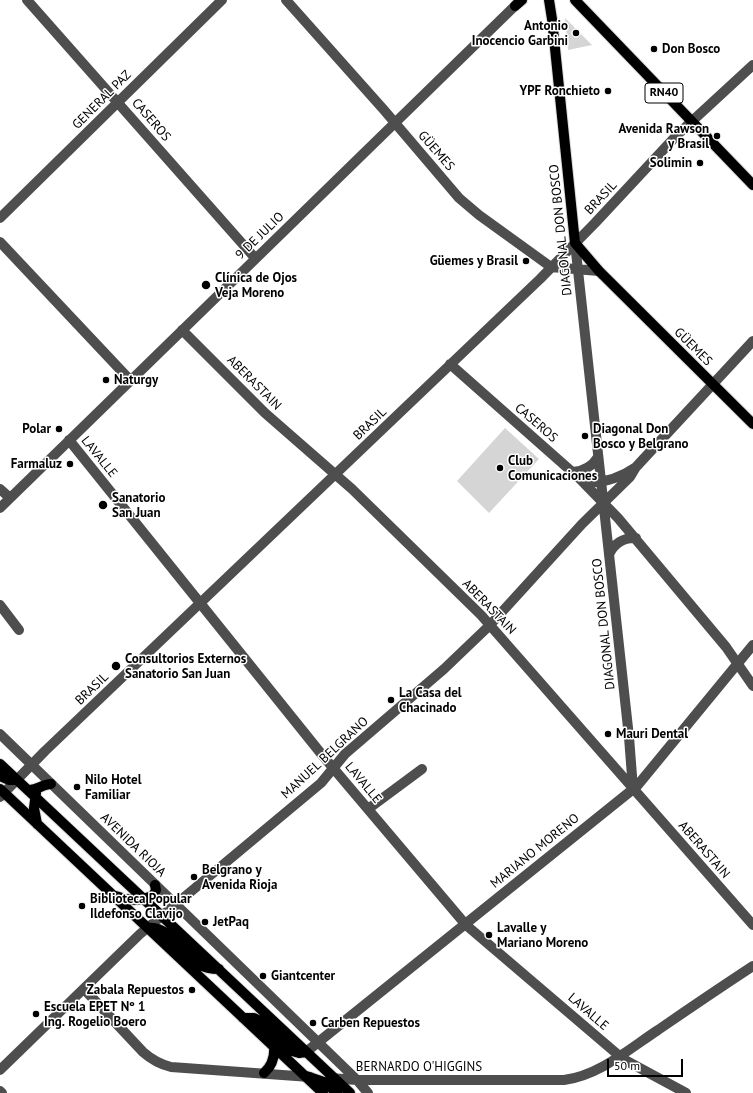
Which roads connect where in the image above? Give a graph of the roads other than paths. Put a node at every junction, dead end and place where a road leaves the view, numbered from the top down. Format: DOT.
graph roads {
  1 [pos="27,0"];
  2 [pos="222,0"];
  3 [pos="286,0"];
  4 [pos="549,0"];
  5 [pos="575,0"];
  6 [pos="519,2"];
  7 [pos="753,65"];
  8 [pos="118,102"];
  9 [pos="692,122"];
  10 [pos="395,123"];
  11 [pos="753,185"];
  12 [pos="0,218"];
  13 [pos="0,242"];
  14 [pos="575,243"];
  15 [pos="255,258"];
  16 [pos="551,267"];
  17 [pos="579,270"];
  18 [pos="599,271"];
  19 [pos="182,330"];
  20 [pos="753,341"];
  21 [pos="450,364"];
  22 [pos="130,380"];
  23 [pos="713,384"];
  24 [pos="753,424"];
  25 [pos="69,440"];
  26 [pos="598,457"];
  27 [pos="636,467"];
  28 [pos="573,472"];
  29 [pos="335,475"];
  30 [pos="583,482"];
  31 [pos="601,482"];
  32 [pos="0,489"];
  33 [pos="10,498"];
  34 [pos="604,503"];
  35 [pos="0,508"];
  36 [pos="636,538"];
  37 [pos="609,555"];
  38 [pos="200,604"];
  39 [pos="0,605"];
  40 [pos="490,625"];
  41 [pos="19,630"];
  42 [pos="753,644"];
  43 [pos="738,663"];
  44 [pos="753,686"];
  45 [pos="0,734"];
  46 [pos="0,764"];
  47 [pos="32,765"];
  48 [pos="334,768"];
  49 [pos="422,769"];
  50 [pos="0,776"];
  51 [pos="17,780"];
  52 [pos="51,784"];
  53 [pos="633,789"];
  54 [pos="33,792"];
  55 [pos="1,793"];
  56 [pos="368,809"];
  57 [pos="38,825"];
  58 [pos="155,885"];
  59 [pos="110,893"];
  60 [pos="148,898"];
  61 [pos="175,905"];
  62 [pos="162,916"];
  63 [pos="466,924"];
  64 [pos="753,925"];
  65 [pos="148,928"];
  66 [pos="753,966"];
  67 [pos="219,970"];
  68 [pos="84,989"];
  69 [pos="243,1018"];
  70 [pos="318,1042"];
  71 [pos="274,1046"];
  72 [pos="306,1052"];
  73 [pos="619,1056"];
  74 [pos="0,1070"];
  75 [pos="264,1073"];
  76 [pos="306,1076"];
  77 [pos="334,1078"];
  78 [pos="357,1080"];
  79 [pos="323,1093"];
  80 [pos="337,1093"];
  81 [pos="350,1093"];
  82 [pos="368,1093"];
  83 [pos="686,1093"];
  1 -- 8 [label="street, CASEROS"];
  2 -- 8 [label="street, GENERAL PAZ"];
  3 -- 10 [label="street, GÜEMES"];
  4 -- 14 [label="main road, DIAGONAL DON BOSCO"];
  5 -- 9 [label="main road, RN40"];
  6 -- 10 [label="street, 9 DE JULIO"];
  7 -- 9 [label="street, BRASIL"];
  8 -- 12 [label="street, GENERAL PAZ"];
  8 -- 15 [label="street, CASEROS"];
  9 -- 11 [label="main road, RN40"];
  9 -- 14 [label="street, BRASIL"];
  10 -- 15 [label="street, 9 DE JULIO"];
  10 -- 16 [label="street, GÜEMES"];
  13 -- 22 [label="street"];
  14 -- 16 [label="street, BRASIL"];
  14 -- 17 [label="street, DIAGONAL DON BOSCO"];
  14 -- 18 [label="main road, GÜEMES"];
  15 -- 19 [label="street, 9 DE JULIO"];
  16 -- 17 [label="street, GÜEMES"];
  16 -- 21 [label="street, BRASIL"];
  17 -- 18 [label="street, GÜEMES"];
  17 -- 26 [label="street, DIAGONAL DON BOSCO"];
  18 -- 23 [label="main road, GÜEMES"];
  19 -- 22 [label="street, 9 DE JULIO"];
  19 -- 29 [label="street, ABERASTAIN"];
  20 -- 23 [label="street, MANUEL BELGRANO"];
  21 -- 28 [label="street, CASEROS"];
  21 -- 29 [label="street, BRASIL"];
  22 -- 25 [label="street, 9 DE JULIO"];
  23 -- 24 [label="main road, GÜEMES"];
  23 -- 27 [label="street, MANUEL BELGRANO"];
  25 -- 33 [label="street, 9 DE JULIO"];
  25 -- 38 [label="street, LAVALLE"];
  26 -- 28 [label="street"];
  26 -- 31 [label="street, DIAGONAL DON BOSCO"];
  27 -- 31 [label="street, MANUEL BELGRANO"];
  27 -- 34 [label="street, MANUEL BELGRANO"];
  28 -- 30 [label="street, CASEROS"];
  29 -- 38 [label="street, BRASIL"];
  29 -- 40 [label="street, ABERASTAIN"];
  30 -- 31 [label="street, MANUEL BELGRANO"];
  30 -- 34 [label="street, CASEROS"];
  31 -- 34 [label="street, DIAGONAL DON BOSCO"];
  32 -- 33 [label="street"];
  33 -- 35 [label="street, 9 DE JULIO"];
  34 -- 36 [label="street, CASEROS"];
  34 -- 37 [label="street, DIAGONAL DON BOSCO"];
  34 -- 40 [label="street, MANUEL BELGRANO"];
  36 -- 37 [label="street"];
  36 -- 43 [label="street, CASEROS"];
  37 -- 53 [label="street, DIAGONAL DON BOSCO"];
  38 -- 47 [label="street, BRASIL"];
  38 -- 48 [label="street, LAVALLE"];
  39 -- 41 [label="street"];
  40 -- 48 [label="street, MANUEL BELGRANO"];
  40 -- 53 [label="street, ABERASTAIN"];
  42 -- 43 [label="street, MARIANO MORENO"];
  43 -- 44 [label="street, CASEROS"];
  43 -- 53 [label="street, MARIANO MORENO"];
  45 -- 47 [label="street, AVENIDA RIOJA"];
  46 -- 51 [label="main road"];
  47 -- 51 [label="street, BRASIL"];
  47 -- 52 [label="street, AVENIDA RIOJA"];
  48 -- 56 [label="street, LAVALLE"];
  48 -- 61 [label="street, MANUEL BELGRANO"];
  49 -- 56 [label="street"];
  50 -- 51 [label="main road"];
  51 -- 54 [label="main road"];
  51 -- 55 [label="street, BRASIL"];
  52 -- 54 [label="main road"];
  52 -- 58 [label="street, AVENIDA RIOJA"];
  53 -- 63 [label="street, MARIANO MORENO"];
  53 -- 64 [label="street, ABERASTAIN"];
  54 -- 57 [label="main road"];
  54 -- 60 [label="main road"];
  55 -- 57 [label="main road"];
  56 -- 63 [label="street, LAVALLE"];
  57 -- 59 [label="main road"];
  58 -- 60 [label="main road"];
  58 -- 61 [label="street, AVENIDA RIOJA"];
  59 -- 60 [label="main road"];
  59 -- 65 [label="main road"];
  60 -- 62 [label="main road"];
  61 -- 62 [label="street, MANUEL BELGRANO"];
  61 -- 70 [label="street, AVENIDA RIOJA"];
  62 -- 65 [label="street, MANUEL BELGRANO"];
  62 -- 67 [label="main road"];
  63 -- 70 [label="street, MARIANO MORENO"];
  63 -- 73 [label="street, LAVALLE"];
  65 -- 67 [label="main road"];
  65 -- 68 [label="street, MANUEL BELGRANO"];
  65 -- 69 [label="main road"];
  66 -- 73 [label="street, BERNARDO O'HIGGINS"];
  67 -- 72 [label="main road"];
  68 -- 74 [label="street, MANUEL BELGRANO"];
  68 -- 75 [label="street, BERNARDO O'HIGGINS"];
  69 -- 71 [label="main road"];
  69 -- 72 [label="main road"];
  70 -- 72 [label="street, MARIANO MORENO"];
  70 -- 78 [label="street, AVENIDA RIOJA"];
  71 -- 75 [label="main road"];
  71 -- 76 [label="main road"];
  72 -- 77 [label="main road"];
  73 -- 78 [label="street, BERNARDO O'HIGGINS"];
  73 -- 83 [label="street, LAVALLE"];
  75 -- 76 [label="street, BERNARDO O'HIGGINS"];
  76 -- 77 [label="street, BERNARDO O'HIGGINS"];
  76 -- 79 [label="main road"];
  76 -- 80 [label="main road"];
  77 -- 78 [label="street, BERNARDO O'HIGGINS"];
  77 -- 81 [label="main road"];
  78 -- 82 [label="street, AVENIDA RIOJA"];
}
